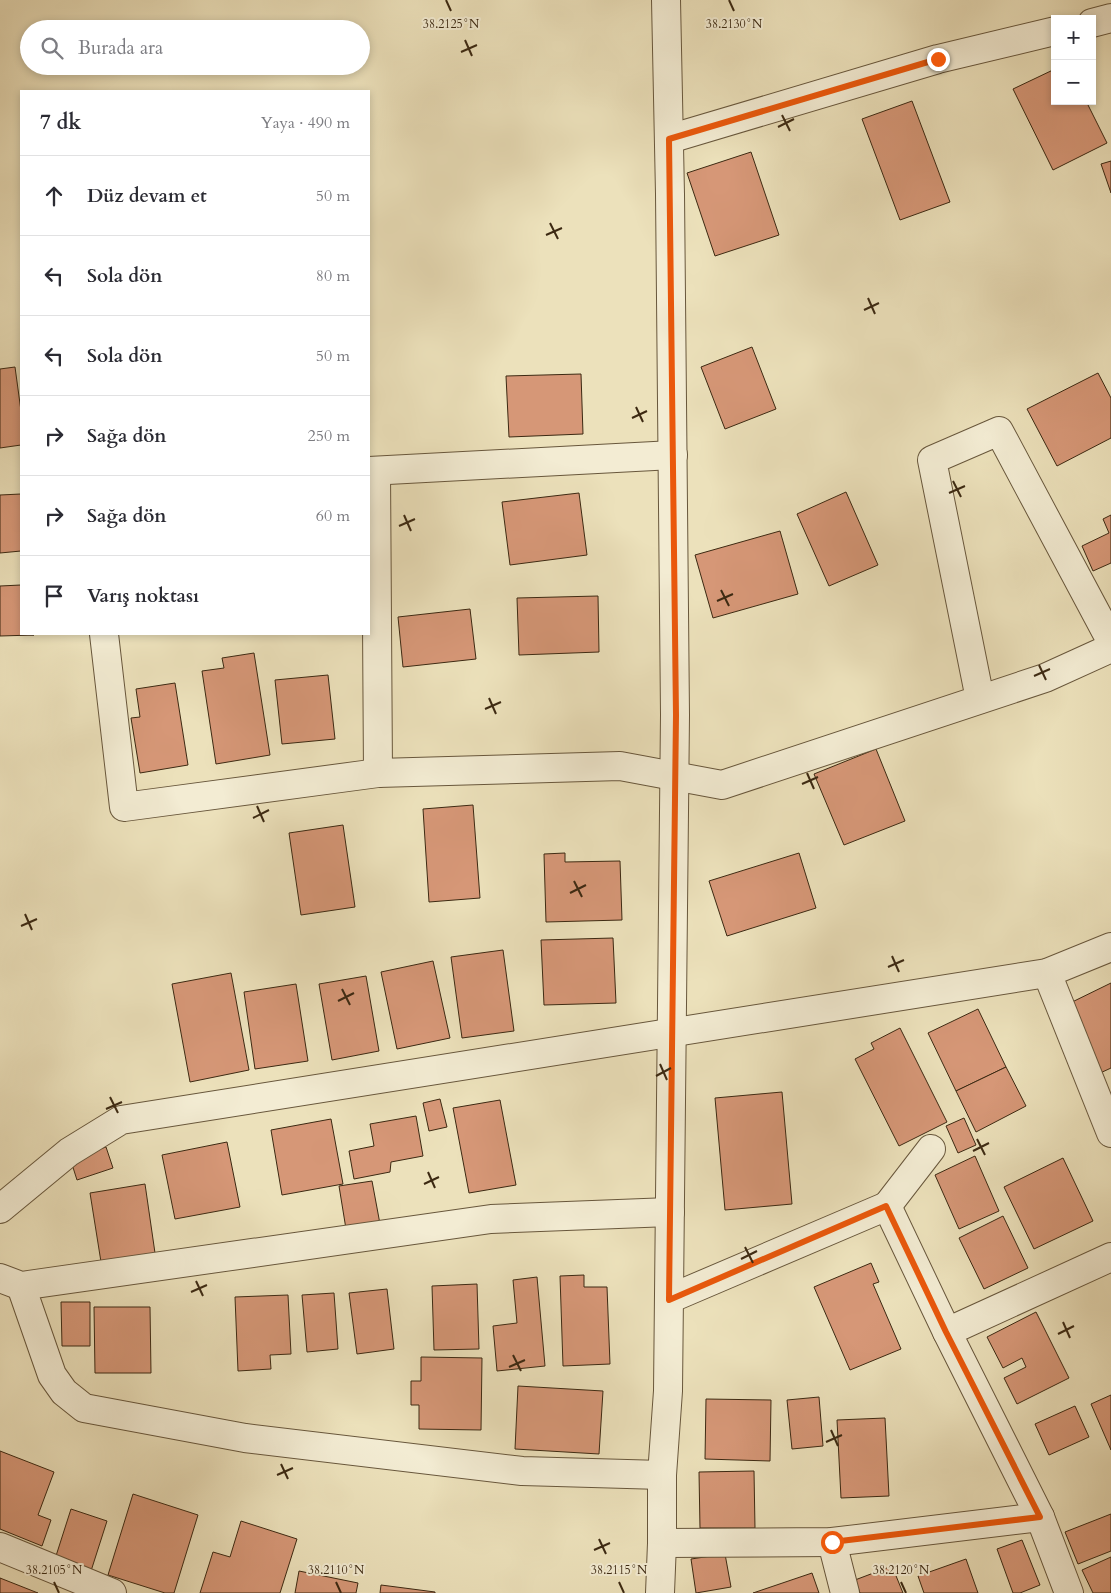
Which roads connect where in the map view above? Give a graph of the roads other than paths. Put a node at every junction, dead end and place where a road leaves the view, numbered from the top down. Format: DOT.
graph roads {
  1 [pos="666,0"];
  2 [pos="1111,18"];
  3 [pos="1096,22"];
  4 [pos="1051,32"];
  5 [pos="669,139"];
  6 [pos="673,455"];
  7 [pos="372,471"];
  8 [pos="104,635"];
  9 [pos="1111,641"];
  10 [pos="1111,648"];
  11 [pos="980,699"];
  12 [pos="378,773"];
  13 [pos="675,776"];
  14 [pos="1111,948"];
  15 [pos="1047,973"];
  16 [pos="672,1033"];
  17 [pos="1111,1133"];
  18 [pos="931,1149"];
  19 [pos="886,1206"];
  20 [pos="0,1209"];
  21 [pos="670,1212"];
  22 [pos="1111,1257"];
  23 [pos="10,1282"];
  24 [pos="669,1300"];
  25 [pos="946,1332"];
  26 [pos="662,1475"];
  27 [pos="1040,1517"];
  28 [pos="832,1542"];
  29 [pos="662,1543"];
  30 [pos="0,1547"];
  31 [pos="112,1593"];
  32 [pos="660,1593"];
  33 [pos="845,1593"];
  34 [pos="1069,1593"];
  1 -- 5 [label="street"];
  2 -- 3 [label="street"];
  4 -- 5 [label="street"];
  5 -- 6 [label="street"];
  6 -- 7 [label="street"];
  6 -- 13 [label="street"];
  7 -- 12 [label="street"];
  8 -- 12 [label="street"];
  9 -- 11 [label="street"];
  10 -- 11 [label="street"];
  11 -- 13 [label="street"];
  12 -- 13 [label="street"];
  13 -- 16 [label="street"];
  14 -- 15 [label="street"];
  15 -- 16 [label="street"];
  15 -- 17 [label="street"];
  16 -- 20 [label="street"];
  16 -- 21 [label="street"];
  18 -- 19 [label="street"];
  19 -- 24 [label="street"];
  19 -- 25 [label="street"];
  21 -- 23 [label="street"];
  21 -- 24 [label="street"];
  22 -- 25 [label="street"];
  23 -- 26 [label="street"];
  24 -- 26 [label="street"];
  25 -- 27 [label="street"];
  26 -- 29 [label="street"];
  27 -- 28 [label="street"];
  27 -- 34 [label="street"];
  28 -- 29 [label="street"];
  28 -- 33 [label="street"];
  29 -- 32 [label="street"];
  30 -- 31 [label="street"];
}
